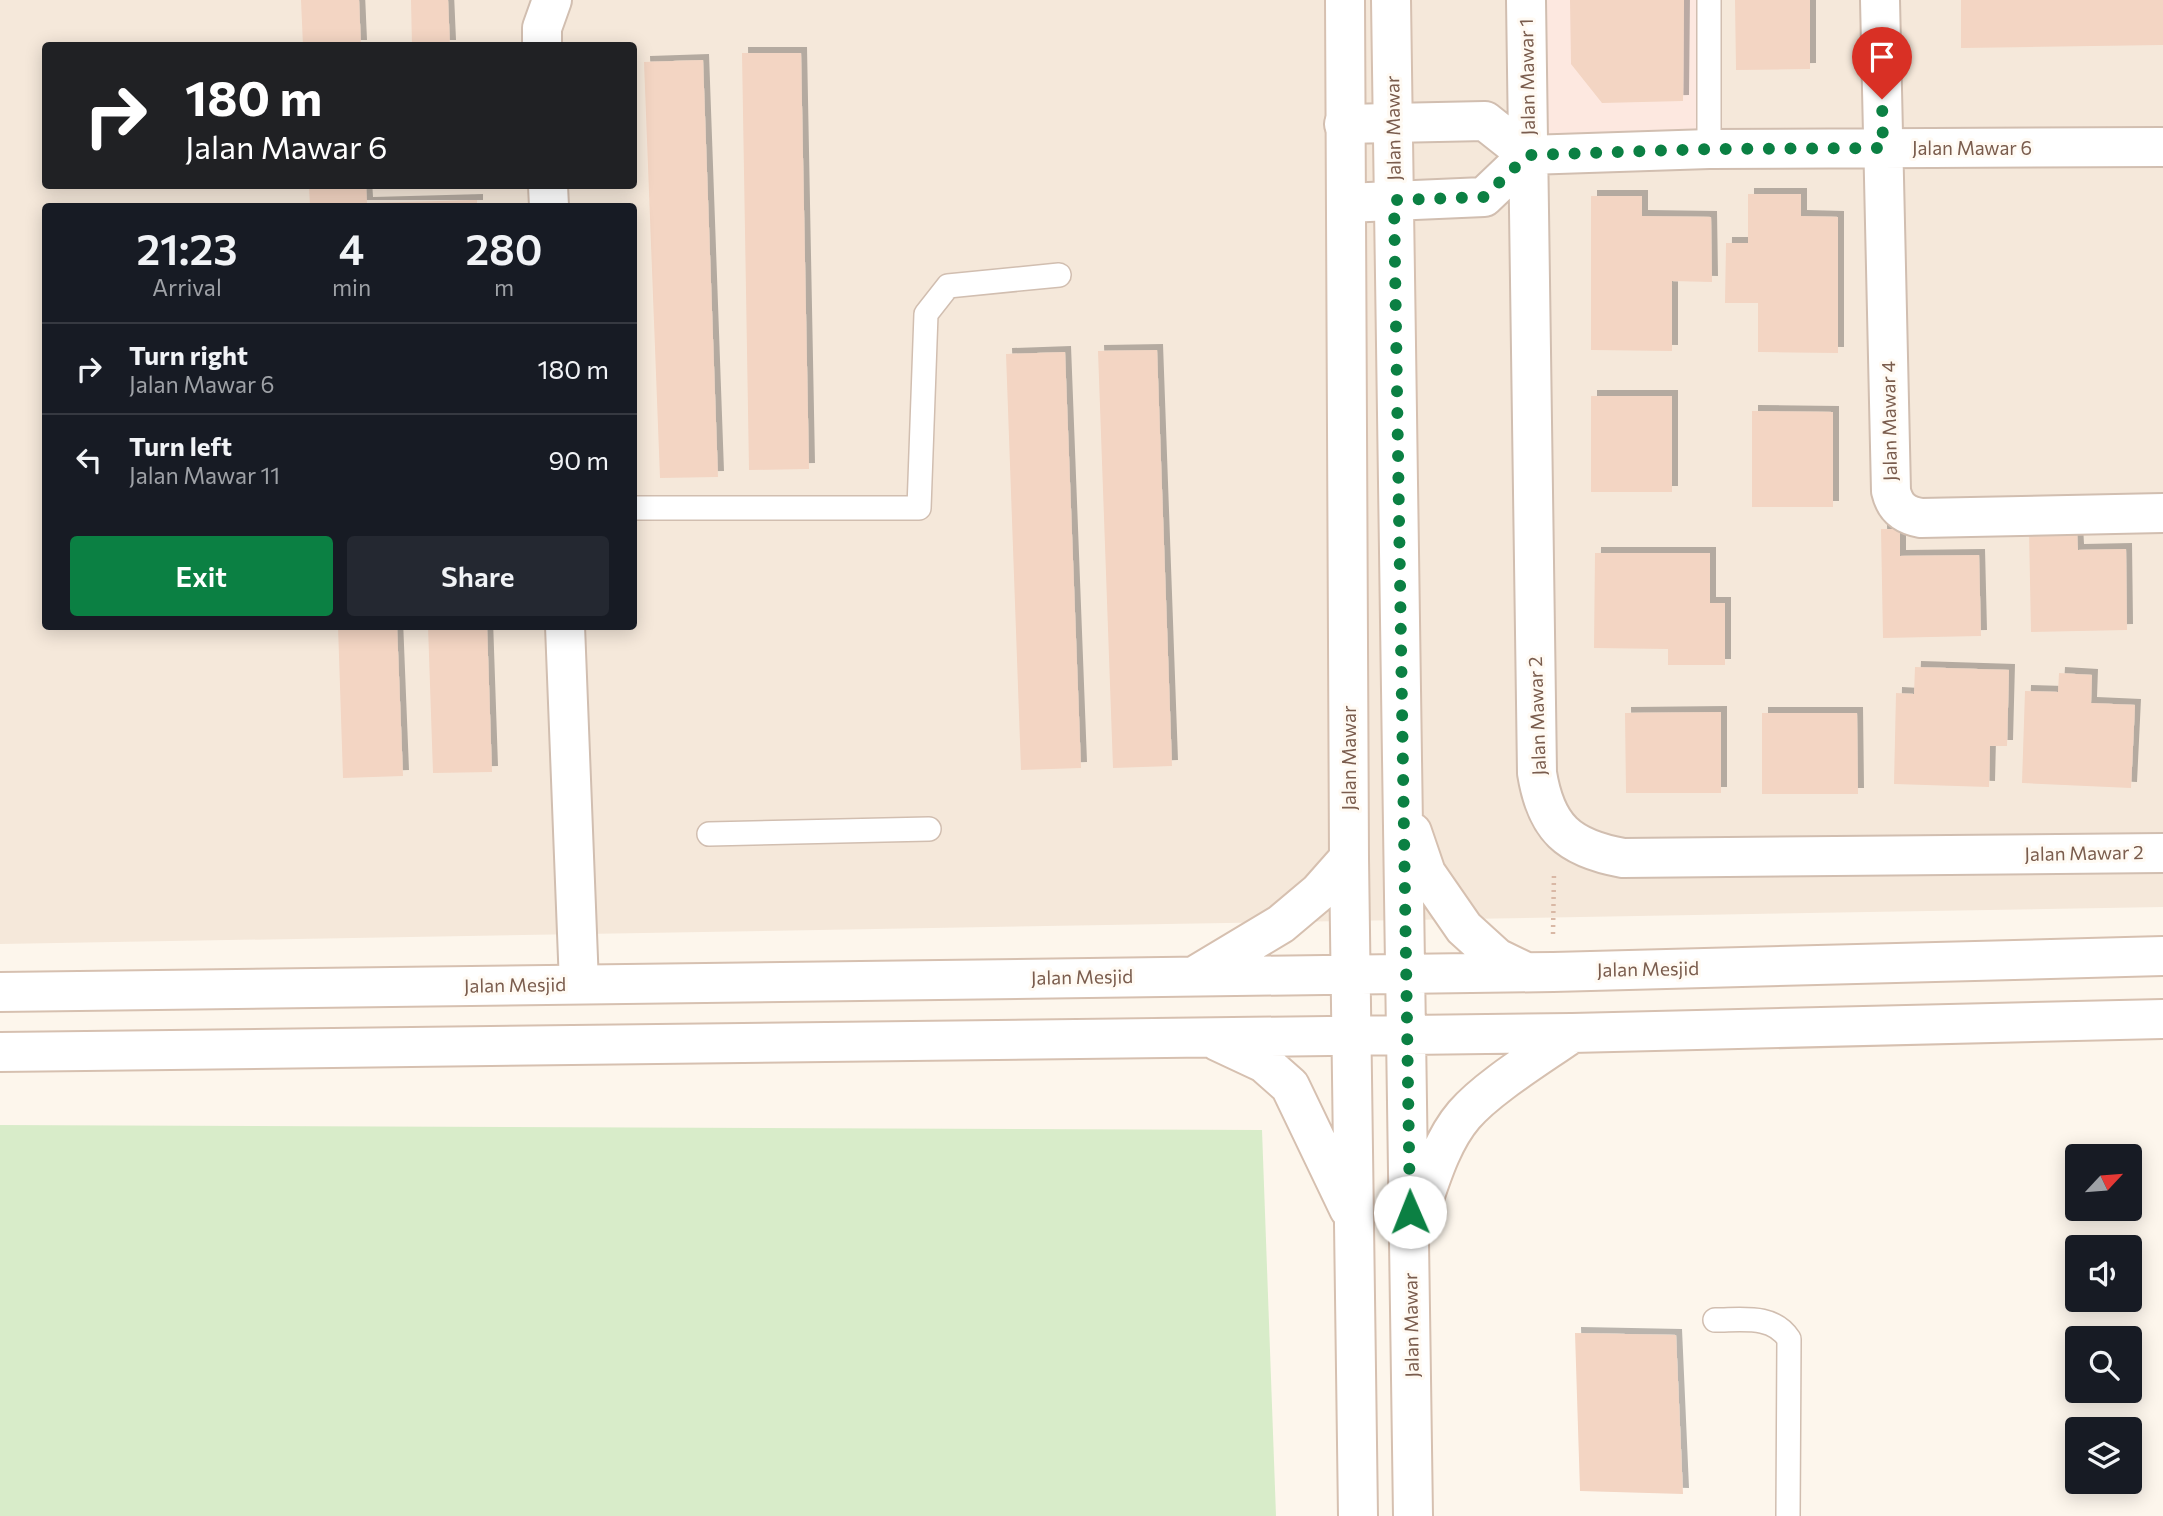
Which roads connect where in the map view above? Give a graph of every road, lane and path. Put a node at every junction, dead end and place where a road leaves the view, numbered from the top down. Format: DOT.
graph roads {
  1 [pos="552,0"];
  2 [pos="1345,0"];
  3 [pos="1391,0"];
  4 [pos="1526,0"];
  5 [pos="1709,0"];
  6 [pos="1880,0"];
  7 [pos="542,42"];
  8 [pos="1393,123"];
  9 [pos="1344,124"];
  10 [pos="2163,147"];
  11 [pos="1883,148"];
  12 [pos="1709,149"];
  13 [pos="1528,155"];
  14 [pos="1394,200"];
  15 [pos="1346,203"];
  16 [pos="1059,275"];
  17 [pos="637,508"];
  18 [pos="2163,513"];
  19 [pos="565,630"];
  20 [pos="1402,804"];
  21 [pos="1554,823"];
  22 [pos="929,829"];
  23 [pos="709,834"];
  24 [pos="2163,853"];
  25 [pos="1349,858"];
  26 [pos="2163,956"];
  27 [pos="1539,972"];
  28 [pos="1351,974"];
  29 [pos="1405,974"];
  30 [pos="1194,976"];
  31 [pos="579,984"];
  32 [pos="0,992"];
  33 [pos="2163,1019"];
  34 [pos="1572,1033"];
  35 [pos="1406,1035"];
  36 [pos="1352,1036"];
  37 [pos="1157,1038"];
  38 [pos="0,1052"];
  39 [pos="1353,1217"];
  40 [pos="1410,1237"];
  41 [pos="1715,1320"];
  42 [pos="1358,1516"];
  43 [pos="1413,1516"];
  44 [pos="1788,1516"];
  1 -- 7 [label="street"];
  2 -- 9 [label="street, Jalan Mawar"];
  3 -- 8 [label="street, Jalan Mawar"];
  4 -- 13 [label="street, Jalan Mawar 1"];
  5 -- 12 [label="lane"];
  6 -- 11 [label="street, Jalan Mawar 4"];
  8 -- 9 [label="street"];
  8 -- 13 [label="street"];
  8 -- 14 [label="street, Jalan Mawar"];
  9 -- 15 [label="street, Jalan Mawar"];
  10 -- 11 [label="street, Jalan Mawar 6"];
  11 -- 12 [label="street, Jalan Mawar 6"];
  11 -- 18 [label="street, Jalan Mawar 4"];
  12 -- 13 [label="street, Jalan Mawar 6"];
  13 -- 14 [label="street"];
  13 -- 21 [label="street, Jalan Mawar 2"];
  14 -- 15 [label="street"];
  14 -- 20 [label="street, Jalan Mawar"];
  15 -- 25 [label="street, Jalan Mawar"];
  16 -- 17 [label="lane"];
  19 -- 31 [label="street"];
  20 -- 27 [label="street"];
  20 -- 29 [label="street, Jalan Mawar"];
  21 -- 24 [label="street, Jalan Mawar 2"];
  21 -- 27 [label="path"];
  22 -- 23 [label="lane"];
  25 -- 28 [label="street, Jalan Mawar"];
  25 -- 30 [label="street"];
  26 -- 27 [label="street, Jalan Mesjid"];
  27 -- 29 [label="street, Jalan Mesjid"];
  28 -- 29 [label="street, Jalan Mesjid"];
  28 -- 30 [label="street, Jalan Mesjid"];
  28 -- 36 [label="street, Jalan Mawar"];
  29 -- 35 [label="street, Jalan Mawar"];
  30 -- 31 [label="street, Jalan Mesjid"];
  31 -- 32 [label="street, Jalan Mesjid"];
  33 -- 34 [label="street"];
  34 -- 35 [label="street"];
  34 -- 40 [label="street"];
  35 -- 36 [label="street"];
  35 -- 40 [label="street, Jalan Mawar"];
  36 -- 37 [label="street"];
  36 -- 39 [label="street, Jalan Mawar"];
  37 -- 38 [label="street"];
  37 -- 39 [label="street"];
  39 -- 42 [label="street, Jalan Mawar"];
  40 -- 43 [label="street, Jalan Mawar"];
  41 -- 44 [label="lane"];
}
